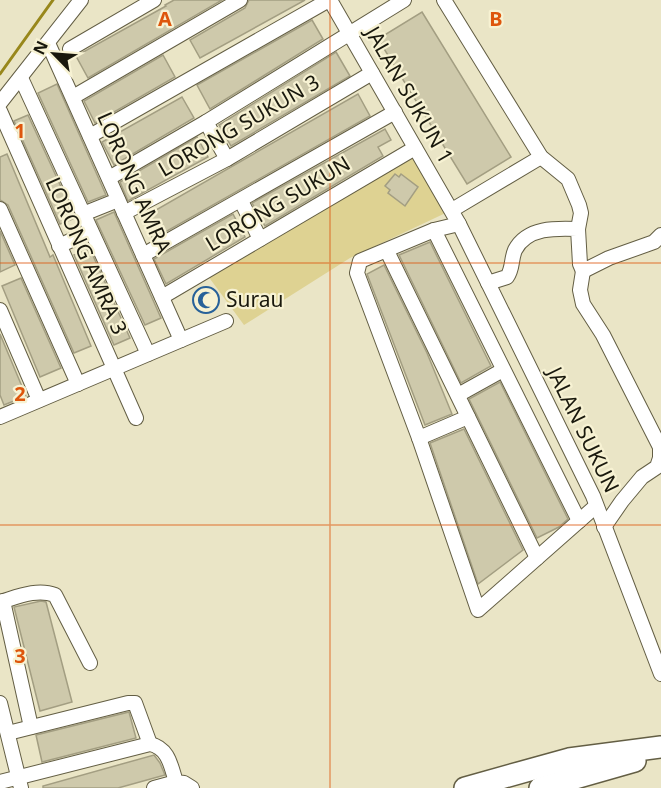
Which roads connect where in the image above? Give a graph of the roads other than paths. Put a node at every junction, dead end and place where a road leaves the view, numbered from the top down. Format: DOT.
graph roads {
  1 [pos="81,0"];
  2 [pos="154,0"];
  3 [pos="240,0"];
  4 [pos="330,0"];
  5 [pos="404,0"];
  6 [pos="444,0"];
  7 [pos="349,34"];
  8 [pos="48,43"];
  9 [pos="70,49"];
  10 [pos="372,74"];
  11 [pos="21,78"];
  12 [pos="73,97"];
  13 [pos="0,103"];
  14 [pos="0,111"];
  15 [pos="395,112"];
  16 [pos="206,122"];
  17 [pos="90,136"];
  18 [pos="415,148"];
  19 [pos="541,157"];
  20 [pos="227,159"];
  21 [pos="109,178"];
  22 [pos="118,200"];
  23 [pos="241,201"];
  24 [pos="0,209"];
  25 [pos="452,210"];
  26 [pos="124,213"];
  27 [pos="83,214"];
  28 [pos="459,224"];
  29 [pos="578,229"];
  30 [pos="434,230"];
  31 [pos="91,231"];
  32 [pos="661,235"];
  33 [pos="260,239"];
  34 [pos="59,246"];
  35 [pos="387,251"];
  36 [pos="143,255"];
  37 [pos="583,271"];
  38 [pos="488,284"];
  39 [pos="162,297"];
  40 [pos="0,310"];
  41 [pos="226,321"];
  42 [pos="181,340"];
  43 [pos="148,354"];
  44 [pos="113,369"];
  45 [pos="503,370"];
  46 [pos="78,384"];
  47 [pos="458,395"];
  48 [pos="39,400"];
  49 [pos="0,417"];
  50 [pos="468,417"];
  51 [pos="136,418"];
  52 [pos="419,438"];
  53 [pos="597,506"];
  54 [pos="579,521"];
  55 [pos="604,527"];
  56 [pos="537,558"];
  57 [pos="1,602"];
  58 [pos="90,663"];
  59 [pos="661,674"];
  60 [pos="0,703"];
  61 [pos="31,727"];
  62 [pos="8,733"];
  63 [pos="150,744"];
  64 [pos="661,747"];
  65 [pos="661,752"];
  66 [pos="512,774"];
  67 [pos="0,782"];
  68 [pos="19,783"];
  69 [pos="176,783"];
  70 [pos="154,788"];
  71 [pos="192,788"];
  72 [pos="465,788"];
  73 [pos="493,788"];
  74 [pos="540,788"];
  1 -- 8 [label="street"];
  2 -- 9 [label="street"];
  3 -- 12 [label="street"];
  4 -- 7 [label="street, JALAN SUKUN 1"];
  4 -- 17 [label="street"];
  5 -- 7 [label="street"];
  6 -- 19 [label="street"];
  7 -- 10 [label="street, JALAN SUKUN 1"];
  7 -- 16 [label="street"];
  8 -- 11 [label="street"];
  8 -- 12 [label="street, LORONG AMRA"];
  10 -- 15 [label="street, JALAN SUKUN 1"];
  10 -- 20 [label="street, LORONG SUKUN 3"];
  11 -- 13 [label="street"];
  11 -- 27 [label="street"];
  12 -- 17 [label="street, LORONG AMRA"];
  14 -- 34 [label="street, LORONG AMRA 3"];
  15 -- 18 [label="street, JALAN SUKUN 1"];
  15 -- 23 [label="street"];
  16 -- 20 [label="street"];
  16 -- 21 [label="street"];
  17 -- 21 [label="street, LORONG AMRA"];
  18 -- 25 [label="street, JALAN SUKUN 1"];
  18 -- 33 [label="street, LORONG SUKUN"];
  19 -- 25 [label="street"];
  19 -- 29 [label="street"];
  20 -- 26 [label="street, LORONG SUKUN 3"];
  21 -- 22 [label="street, LORONG AMRA"];
  22 -- 26 [label="street, LORONG AMRA"];
  22 -- 27 [label="street"];
  23 -- 33 [label="street"];
  23 -- 36 [label="street"];
  24 -- 46 [label="street"];
  25 -- 28 [label="street, JALAN SUKUN"];
  26 -- 36 [label="street, LORONG AMRA"];
  27 -- 31 [label="street"];
  28 -- 30 [label="street"];
  28 -- 38 [label="street, JALAN SUKUN"];
  29 -- 37 [label="street"];
  29 -- 38 [label="street"];
  30 -- 35 [label="street"];
  30 -- 45 [label="street"];
  31 -- 34 [label="street"];
  31 -- 43 [label="street"];
  32 -- 37 [label="street"];
  33 -- 39 [label="street, LORONG SUKUN"];
  34 -- 44 [label="street, LORONG AMRA 3"];
  35 -- 47 [label="street"];
  35 -- 52 [label="street"];
  36 -- 39 [label="street, LORONG AMRA"];
  37 -- 55 [label="street"];
  38 -- 53 [label="street, JALAN SUKUN"];
  39 -- 42 [label="street, LORONG AMRA"];
  40 -- 48 [label="street"];
  41 -- 42 [label="street"];
  42 -- 43 [label="street"];
  43 -- 44 [label="street"];
  44 -- 46 [label="street"];
  44 -- 51 [label="street, LORONG AMRA 3"];
  45 -- 47 [label="street"];
  45 -- 54 [label="street"];
  46 -- 48 [label="street"];
  47 -- 50 [label="street"];
  48 -- 49 [label="street"];
  50 -- 52 [label="street"];
  50 -- 56 [label="street"];
  52 -- 56 [label="street"];
  53 -- 54 [label="street"];
  53 -- 55 [label="street, JALAN SUKUN"];
  54 -- 56 [label="street"];
  55 -- 59 [label="street, JALAN SUKUN"];
  57 -- 58 [label="street"];
  57 -- 61 [label="street"];
  60 -- 62 [label="street"];
  61 -- 62 [label="street"];
  61 -- 63 [label="street"];
  62 -- 68 [label="street"];
  63 -- 68 [label="street"];
  63 -- 69 [label="street"];
  64 -- 66 [label="highway"];
  65 -- 74 [label="highway"];
  66 -- 72 [label="highway"];
  66 -- 73 [label="highway"];
  67 -- 68 [label="street"];
  69 -- 70 [label="street"];
  69 -- 71 [label="street"];
}
